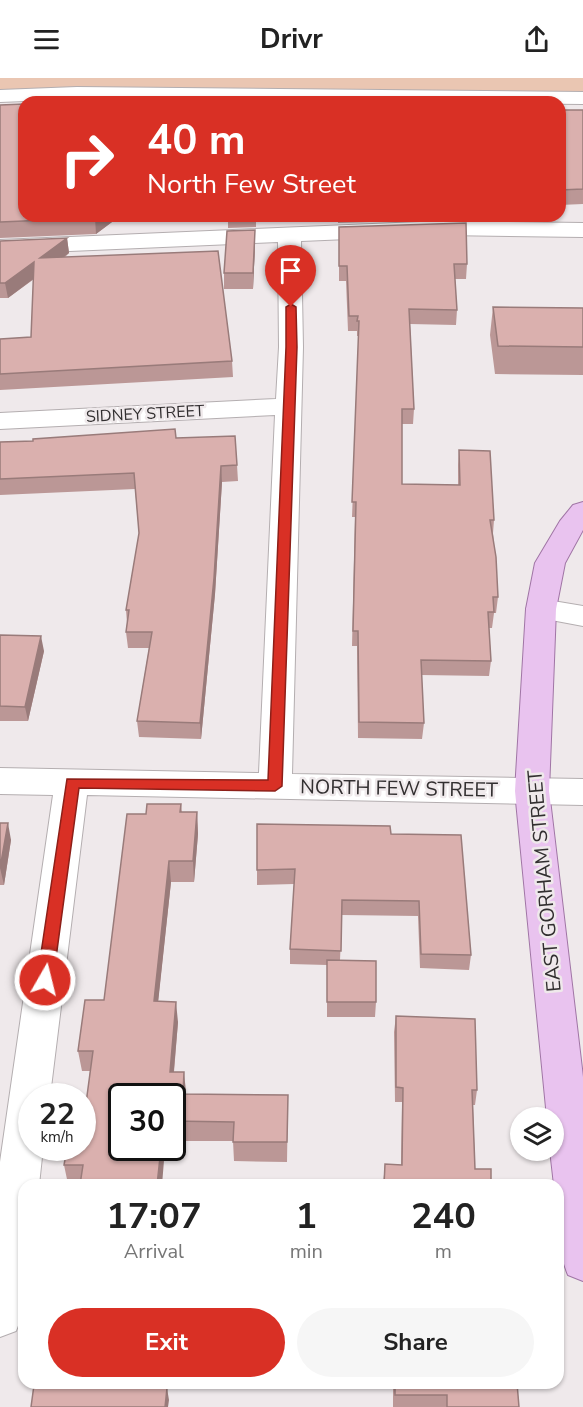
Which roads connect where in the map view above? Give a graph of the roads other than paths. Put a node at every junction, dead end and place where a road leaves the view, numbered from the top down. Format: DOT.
graph roads {
  1 [pos="0,96"];
  2 [pos="381,96"];
  3 [pos="566,98"];
  4 [pos="583,98"];
  5 [pos="583,230"];
  6 [pos="289,234"];
  7 [pos="0,247"];
  8 [pos="289,406"];
  9 [pos="0,421"];
  10 [pos="583,511"];
  11 [pos="541,609"];
  12 [pos="583,616"];
  13 [pos="0,781"];
  14 [pos="72,783"];
  15 [pos="275,786"];
  16 [pos="532,791"];
  17 [pos="583,792"];
  18 [pos="18,1179"];
  19 [pos="18,1181"];
  20 [pos="583,1260"];
  21 [pos="1,1306"];
  1 -- 2 [label="street"];
  3 -- 4 [label="street"];
  5 -- 6 [label="street"];
  6 -- 7 [label="street"];
  6 -- 8 [label="street"];
  8 -- 9 [label="street, SIDNEY STREET"];
  8 -- 15 [label="street"];
  10 -- 11 [label="main road, EAST GORHAM STREET"];
  11 -- 12 [label="street"];
  11 -- 16 [label="main road, EAST GORHAM STREET"];
  13 -- 14 [label="street, NORTH FEW STREET"];
  14 -- 15 [label="street, NORTH FEW STREET"];
  14 -- 18 [label="street"];
  15 -- 16 [label="street, NORTH FEW STREET"];
  16 -- 17 [label="street, NORTH FEW STREET"];
  16 -- 20 [label="main road, EAST GORHAM STREET"];
  19 -- 21 [label="street"];
}
